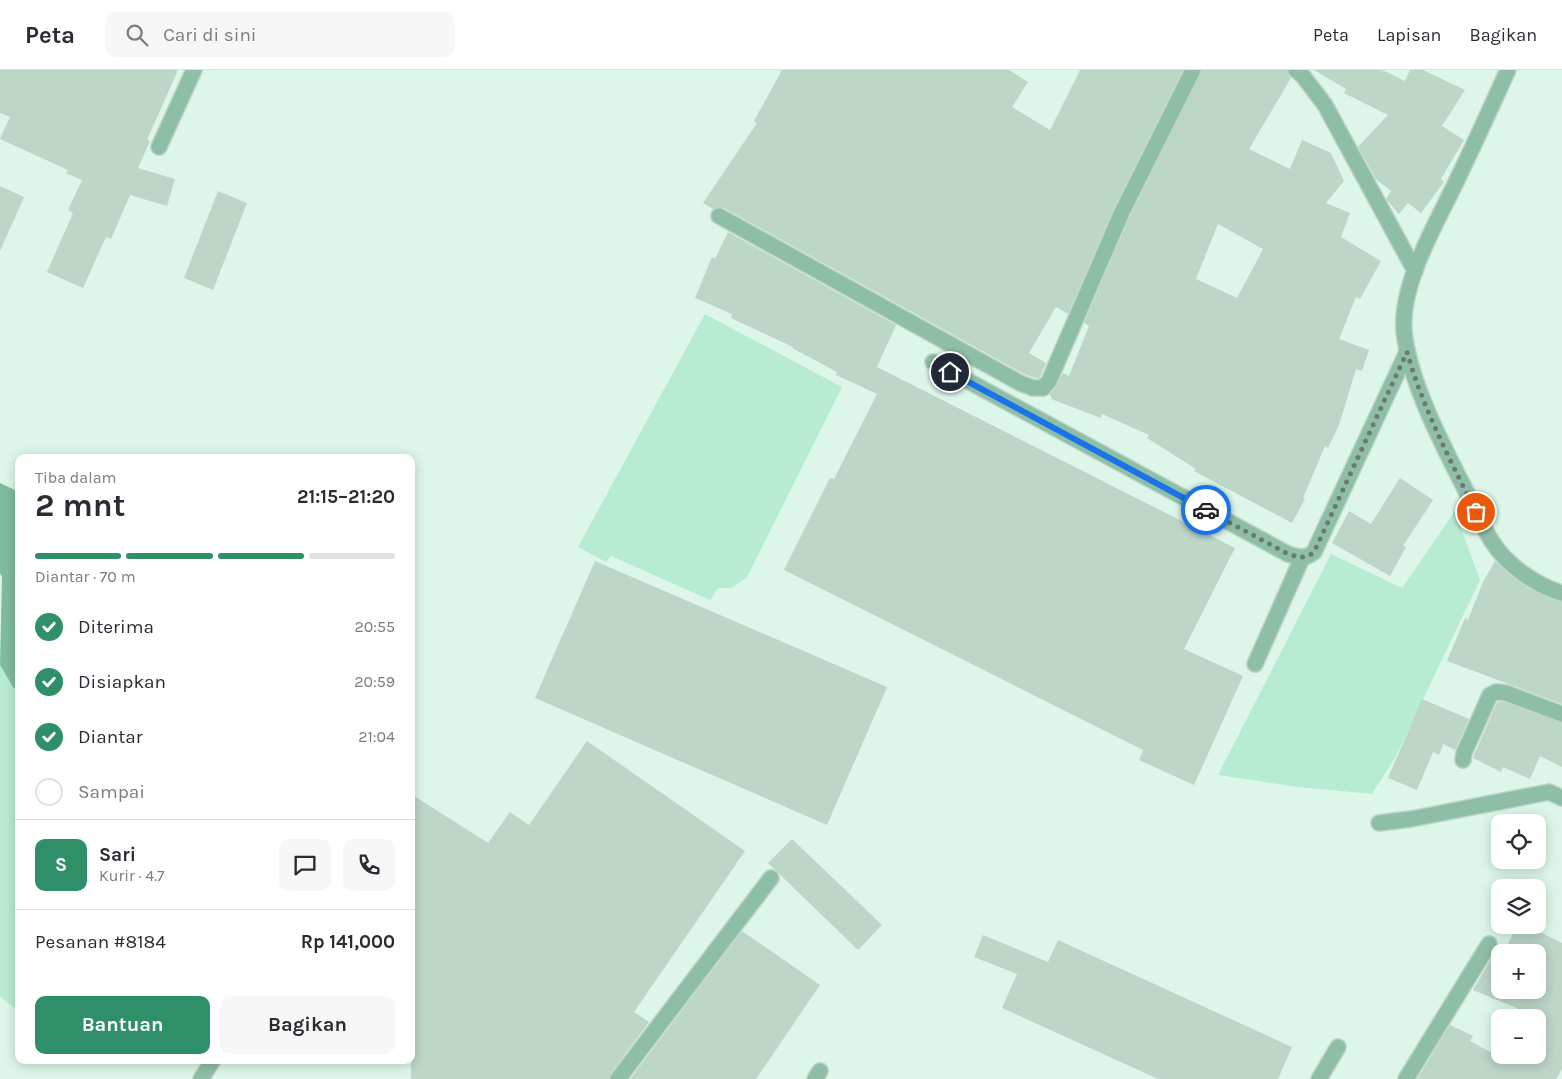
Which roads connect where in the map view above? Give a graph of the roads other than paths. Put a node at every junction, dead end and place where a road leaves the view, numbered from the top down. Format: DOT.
graph roads {
  1 [pos="194,70"];
  2 [pos="1193,70"];
  3 [pos="1296,70"];
  4 [pos="1508,70"];
  5 [pos="159,147"];
  6 [pos="719,216"];
  7 [pos="1415,270"];
  8 [pos="1407,352"];
  9 [pos="933,362"];
  10 [pos="1302,558"];
  11 [pos="1562,593"];
  12 [pos="1255,664"];
  13 [pos="1562,714"];
  14 [pos="1463,760"];
  15 [pos="1562,798"];
  16 [pos="1379,823"];
  17 [pos="771,878"];
  18 [pos="1489,944"];
  19 [pos="1338,1047"];
  20 [pos="210,1064"];
  21 [pos="201,1079"];
  22 [pos="618,1079"];
  23 [pos="1319,1079"];
  24 [pos="1406,1079"];
  1 -- 5 [label="street"];
  2 -- 6 [label="street"];
  3 -- 7 [label="street"];
  4 -- 7 [label="street"];
  7 -- 8 [label="street"];
  8 -- 10 [label="street"];
  8 -- 11 [label="street"];
  9 -- 10 [label="street"];
  10 -- 12 [label="street"];
  13 -- 14 [label="street"];
  15 -- 16 [label="street"];
  17 -- 22 [label="street"];
  18 -- 24 [label="street"];
  19 -- 23 [label="street"];
  20 -- 21 [label="street"];
}
